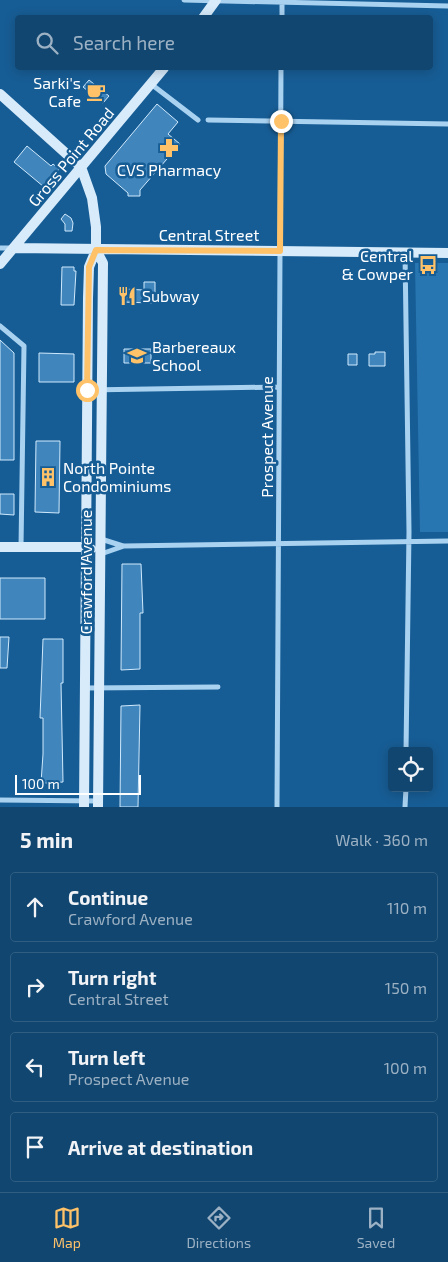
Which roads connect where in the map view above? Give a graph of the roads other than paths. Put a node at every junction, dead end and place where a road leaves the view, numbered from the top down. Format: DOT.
graph roads {
  1 [pos="184,0"];
  2 [pos="216,0"];
  3 [pos="282,3"];
  4 [pos="448,6"];
  5 [pos="205,15"];
  6 [pos="282,15"];
  7 [pos="162,70"];
  8 [pos="281,70"];
  9 [pos="151,84"];
  10 [pos="0,94"];
  11 [pos="198,120"];
  12 [pos="208,120"];
  13 [pos="281,121"];
  14 [pos="448,124"];
  15 [pos="81,167"];
  16 [pos="0,248"];
  17 [pos="14,248"];
  18 [pos="96,250"];
  19 [pos="280,251"];
  20 [pos="405,253"];
  21 [pos="448,254"];
  22 [pos="0,264"];
  23 [pos="0,326"];
  24 [pos="279,387"];
  25 [pos="87,390"];
  26 [pos="102,390"];
  27 [pos="101,539"];
  28 [pos="408,542"];
  29 [pos="448,542"];
  30 [pos="278,544"];
  31 [pos="124,546"];
  32 [pos="0,547"];
  33 [pos="21,547"];
  34 [pos="87,547"];
  35 [pos="101,554"];
  36 [pos="218,687"];
  37 [pos="85,688"];
  38 [pos="100,688"];
  39 [pos="406,747"];
  40 [pos="406,792"];
  41 [pos="0,800"];
  42 [pos="84,804"];
  43 [pos="98,804"];
  44 [pos="277,807"];
  45 [pos="406,807"];
  1 -- 2 [label="street"];
  2 -- 3 [label="street"];
  2 -- 5 [label="main road"];
  3 -- 4 [label="street"];
  3 -- 6 [label="street"];
  7 -- 9 [label="main road, Gross Point Road"];
  8 -- 13 [label="street, Prospect Avenue"];
  9 -- 11 [label="street"];
  9 -- 15 [label="main road, Gross Point Road"];
  10 -- 15 [label="main road, Crawford Avenue"];
  12 -- 13 [label="street"];
  13 -- 14 [label="street"];
  13 -- 19 [label="street, Prospect Avenue"];
  15 -- 17 [label="main road, Gross Point Road"];
  15 -- 18 [label="main road, Crawford Avenue"];
  16 -- 17 [label="street, Central Street"];
  17 -- 18 [label="main road, Central Street"];
  17 -- 22 [label="main road, Gross Point Road"];
  18 -- 19 [label="main road, Central Street"];
  18 -- 25 [label="main road, Crawford Avenue"];
  18 -- 26 [label="main road, Crawford Avenue"];
  19 -- 20 [label="main road, Central Street"];
  19 -- 24 [label="street, Prospect Avenue"];
  20 -- 21 [label="main road, Central Street"];
  20 -- 28 [label="street"];
  23 -- 33 [label="street"];
  24 -- 26 [label="street"];
  24 -- 30 [label="street, Prospect Avenue"];
  25 -- 26 [label="street"];
  25 -- 34 [label="main road, Crawford Avenue"];
  26 -- 27 [label="main road, Crawford Avenue"];
  27 -- 31 [label="street"];
  27 -- 34 [label="main road"];
  27 -- 35 [label="main road, Crawford Avenue"];
  28 -- 29 [label="street"];
  28 -- 30 [label="street"];
  28 -- 39 [label="street"];
  30 -- 31 [label="street"];
  30 -- 44 [label="street, Prospect Avenue"];
  31 -- 35 [label="street"];
  32 -- 33 [label="main road"];
  33 -- 34 [label="main road"];
  34 -- 35 [label="main road"];
  34 -- 37 [label="main road, Crawford Avenue"];
  35 -- 38 [label="main road, Crawford Avenue"];
  36 -- 38 [label="street"];
  37 -- 38 [label="street"];
  37 -- 42 [label="main road, Crawford Avenue"];
  38 -- 43 [label="main road, Crawford Avenue"];
  40 -- 45 [label="street"];
  41 -- 42 [label="street"];
  42 -- 43 [label="street"];
}
